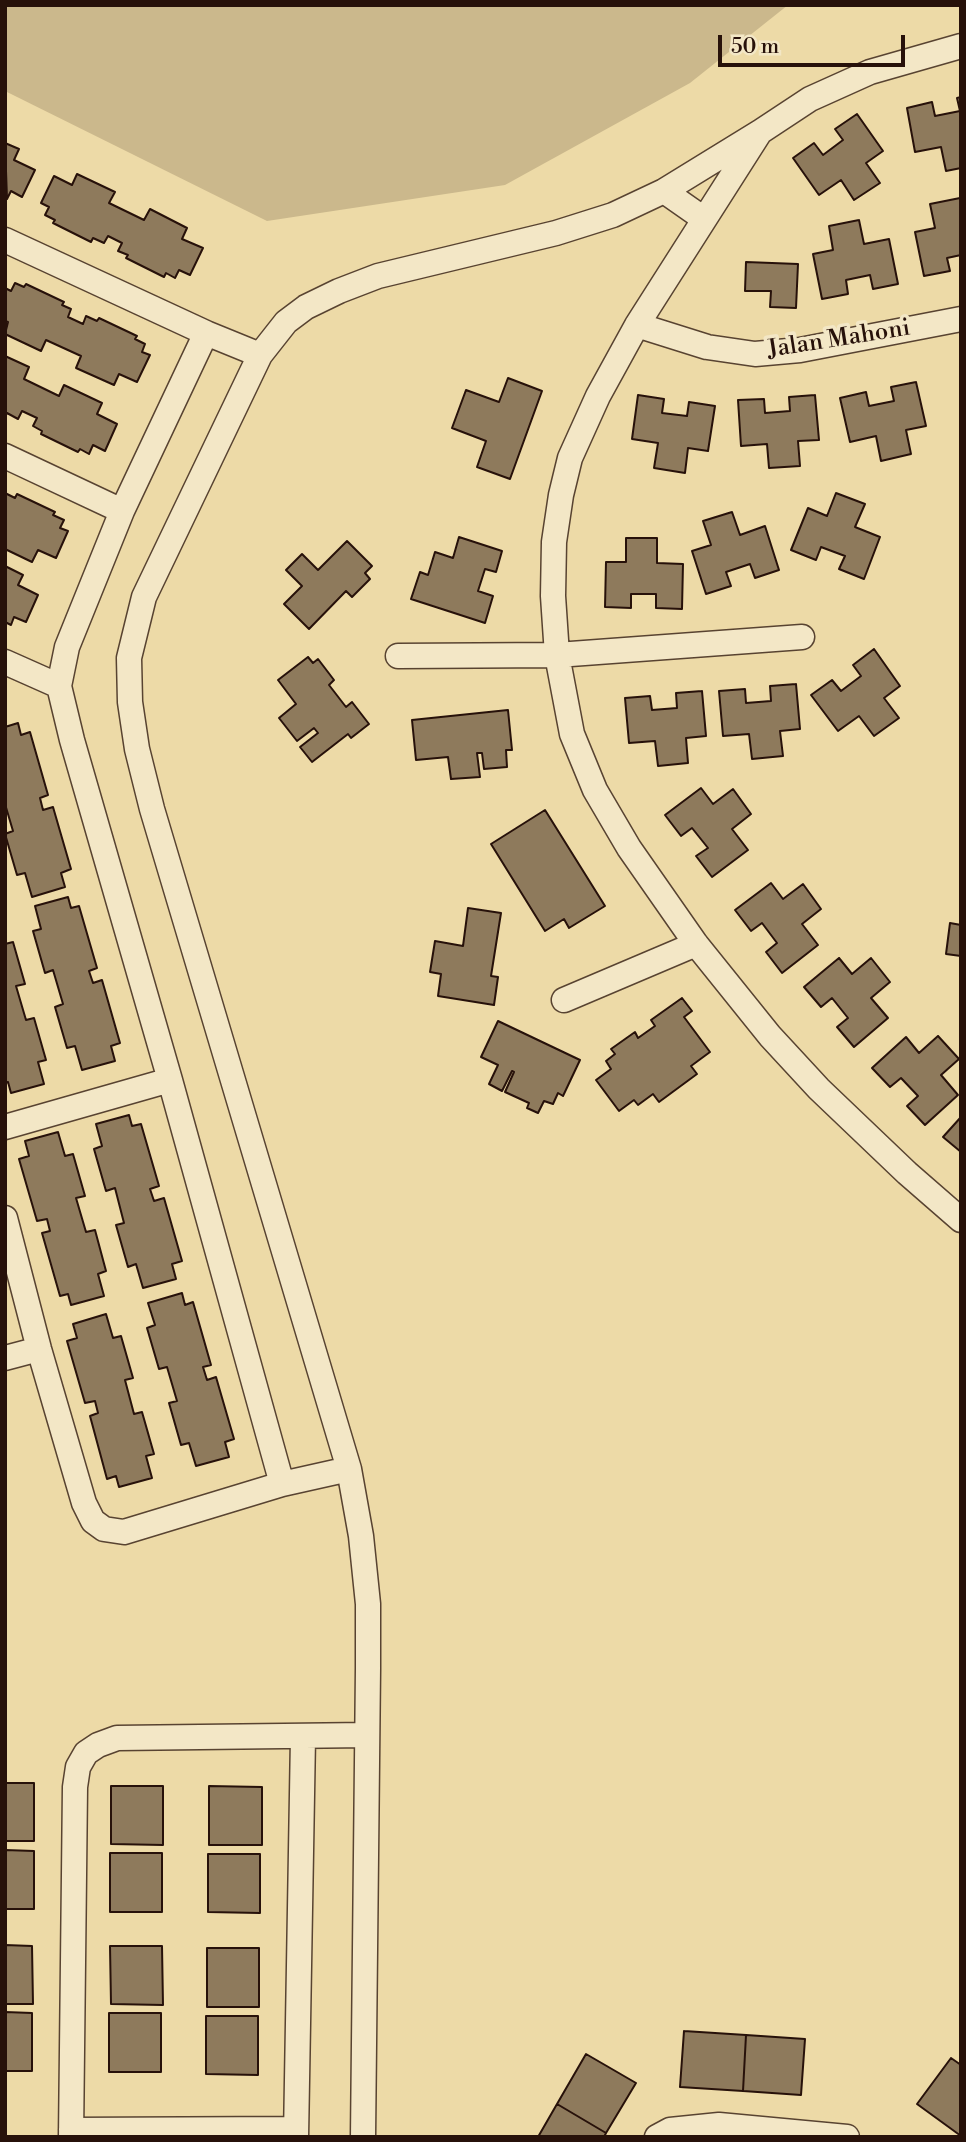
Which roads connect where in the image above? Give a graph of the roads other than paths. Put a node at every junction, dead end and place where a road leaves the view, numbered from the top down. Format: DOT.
graph roads {
  1 [pos="961,46"];
  2 [pos="760,132"];
  3 [pos="664,191"];
  4 [pos="704,219"];
  5 [pos="5,240"];
  6 [pos="961,319"];
  7 [pos="637,325"];
  8 [pos="206,333"];
  9 [pos="260,355"];
  10 [pos="5,456"];
  11 [pos="122,511"];
  12 [pos="802,637"];
  13 [pos="557,654"];
  14 [pos="398,656"];
  15 [pos="5,662"];
  16 [pos="59,686"];
  17 [pos="696,944"];
  18 [pos="564,1000"];
  19 [pos="170,1080"];
  20 [pos="5,1127"];
  21 [pos="5,1218"];
  22 [pos="961,1220"];
  23 [pos="39,1349"];
  24 [pos="5,1358"];
  25 [pos="349,1469"];
  26 [pos="282,1484"];
  27 [pos="367,1735"];
  28 [pos="303,1737"];
  29 [pos="71,2133"];
  30 [pos="296,2133"];
  31 [pos="363,2137"];
  32 [pos="657,2137"];
  33 [pos="847,2137"];
  1 -- 2 [label="street"];
  2 -- 3 [label="street"];
  2 -- 4 [label="street"];
  3 -- 4 [label="street"];
  3 -- 9 [label="street"];
  4 -- 7 [label="street"];
  5 -- 8 [label="street"];
  6 -- 7 [label="street, Jalan Mahoni"];
  7 -- 13 [label="street"];
  8 -- 9 [label="street"];
  8 -- 11 [label="street"];
  9 -- 25 [label="street"];
  10 -- 11 [label="street"];
  11 -- 16 [label="street"];
  12 -- 13 [label="street"];
  13 -- 14 [label="street"];
  13 -- 17 [label="street"];
  15 -- 16 [label="street"];
  16 -- 19 [label="street"];
  17 -- 18 [label="street"];
  17 -- 22 [label="street"];
  19 -- 20 [label="street"];
  19 -- 26 [label="street"];
  21 -- 23 [label="street"];
  23 -- 24 [label="street"];
  23 -- 26 [label="street"];
  25 -- 26 [label="street"];
  25 -- 27 [label="street"];
  27 -- 28 [label="street"];
  27 -- 31 [label="street"];
  28 -- 29 [label="street"];
  28 -- 30 [label="street"];
  29 -- 30 [label="street"];
  32 -- 33 [label="street"];
}
